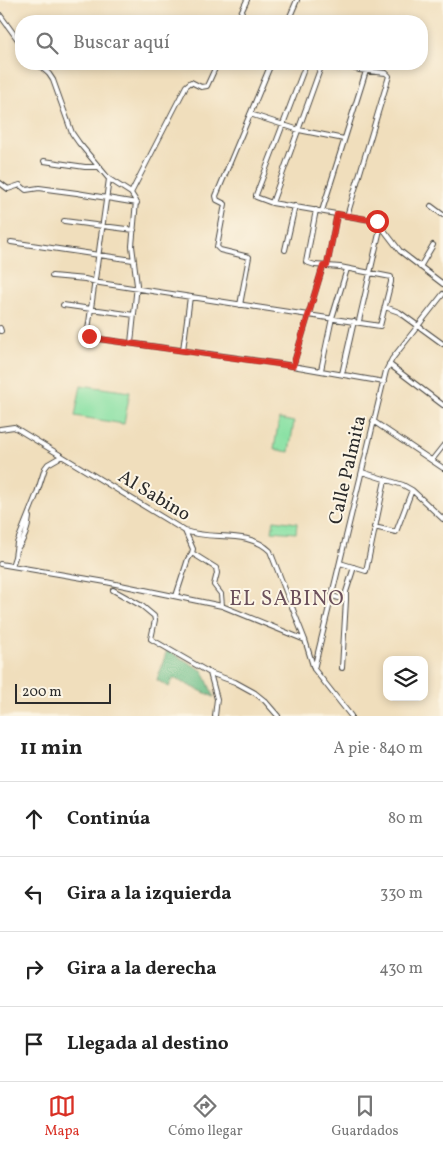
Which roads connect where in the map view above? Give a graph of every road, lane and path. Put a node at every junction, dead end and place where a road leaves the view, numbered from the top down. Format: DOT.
graph roads {
  1 [pos="247,0"];
  2 [pos="297,0"];
  3 [pos="0,15"];
  4 [pos="240,15"];
  5 [pos="291,15"];
  6 [pos="15,36"];
  7 [pos="45,70"];
  8 [pos="214,70"];
  9 [pos="268,70"];
  10 [pos="304,70"];
  11 [pos="320,70"];
  12 [pos="362,70"];
  13 [pos="366,71"];
  14 [pos="250,114"];
  15 [pos="282,125"];
  16 [pos="299,130"];
  17 [pos="344,139"];
  18 [pos="44,161"];
  19 [pos="100,167"];
  20 [pos="109,179"];
  21 [pos="0,183"];
  22 [pos="131,193"];
  23 [pos="107,198"];
  24 [pos="272,202"];
  25 [pos="137,203"];
  26 [pos="295,206"];
  27 [pos="431,206"];
  28 [pos="316,210"];
  29 [pos="322,212"];
  30 [pos="337,214"];
  31 [pos="443,215"];
  32 [pos="348,216"];
  33 [pos="64,221"];
  34 [pos="381,225"];
  35 [pos="103,226"];
  36 [pos="134,230"];
  37 [pos="11,242"];
  38 [pos="434,245"];
  39 [pos="285,250"];
  40 [pos="99,255"];
  41 [pos="133,260"];
  42 [pos="325,266"];
  43 [pos="420,267"];
  44 [pos="347,269"];
  45 [pos="371,273"];
  46 [pos="52,276"];
  47 [pos="94,282"];
  48 [pos="443,284"];
  49 [pos="137,288"];
  50 [pos="443,294"];
  51 [pos="190,297"];
  52 [pos="63,305"];
  53 [pos="240,305"];
  54 [pos="386,307"];
  55 [pos="91,308"];
  56 [pos="134,315"];
  57 [pos="309,315"];
  58 [pos="332,318"];
  59 [pos="357,321"];
  60 [pos="418,326"];
  61 [pos="131,343"];
  62 [pos="443,344"];
  63 [pos="183,350"];
  64 [pos="389,364"];
  65 [pos="293,366"];
  66 [pos="321,370"];
  67 [pos="342,374"];
  68 [pos="384,382"];
  69 [pos="443,405"];
  70 [pos="374,421"];
  71 [pos="0,429"];
  72 [pos="443,446"];
  73 [pos="62,456"];
  74 [pos="432,460"];
  75 [pos="443,468"];
  76 [pos="362,472"];
  77 [pos="385,480"];
  78 [pos="412,490"];
  79 [pos="443,519"];
  80 [pos="374,527"];
  81 [pos="185,531"];
  82 [pos="192,553"];
  83 [pos="0,564"];
  84 [pos="340,564"];
  85 [pos="12,566"];
  86 [pos="354,567"];
  87 [pos="113,590"];
  88 [pos="176,596"];
  89 [pos="332,596"];
  90 [pos="346,600"];
  91 [pos="222,606"];
  92 [pos="305,640"];
  93 [pos="342,668"];
  94 [pos="314,669"];
  95 [pos="210,673"];
  96 [pos="215,716"];
  97 [pos="278,716"];
  98 [pos="351,716"];
  1 -- 4 [label="street"];
  2 -- 5 [label="street"];
  3 -- 6 [label="street"];
  7 -- 19 [label="street"];
  8 -- 22 [label="street"];
  9 -- 14 [label="street"];
  10 -- 15 [label="street"];
  11 -- 16 [label="street"];
  12 -- 13 [label="street"];
  13 -- 17 [label="street"];
  13 -- 32 [label="street"];
  14 -- 15 [label="street"];
  14 -- 53 [label="street"];
  15 -- 16 [label="street"];
  15 -- 24 [label="street"];
  16 -- 17 [label="street"];
  16 -- 24 [label="street"];
  17 -- 29 [label="street"];
  18 -- 19 [label="street"];
  19 -- 20 [label="street"];
  20 -- 22 [label="street"];
  20 -- 23 [label="street"];
  21 -- 23 [label="street"];
  22 -- 25 [label="street"];
  23 -- 25 [label="street"];
  23 -- 35 [label="street"];
  24 -- 26 [label="street"];
  25 -- 36 [label="street"];
  26 -- 28 [label="street"];
  26 -- 39 [label="street"];
  27 -- 31 [label="street"];
  28 -- 29 [label="street"];
  28 -- 42 [label="street"];
  29 -- 30 [label="street"];
  30 -- 32 [label="street"];
  30 -- 42 [label="street"];
  32 -- 34 [label="street"];
  33 -- 35 [label="street"];
  34 -- 43 [label="street"];
  34 -- 45 [label="street"];
  35 -- 36 [label="street"];
  35 -- 40 [label="street"];
  36 -- 41 [label="street"];
  37 -- 40 [label="street"];
  38 -- 43 [label="street"];
  40 -- 41 [label="street"];
  40 -- 47 [label="street"];
  41 -- 49 [label="street"];
  42 -- 44 [label="street"];
  42 -- 57 [label="street"];
  43 -- 48 [label="street"];
  44 -- 45 [label="street"];
  44 -- 58 [label="street"];
  45 -- 54 [label="street"];
  45 -- 59 [label="street"];
  46 -- 47 [label="street"];
  47 -- 49 [label="street"];
  47 -- 55 [label="street"];
  49 -- 51 [label="street"];
  49 -- 56 [label="street"];
  50 -- 60 [label="street, Calle Palmita"];
  51 -- 53 [label="street"];
  51 -- 63 [label="street"];
  52 -- 55 [label="street"];
  53 -- 57 [label="street"];
  54 -- 59 [label="street"];
  54 -- 60 [label="street"];
  55 -- 56 [label="street"];
  55 -- 61 [label="street"];
  56 -- 61 [label="street"];
  57 -- 58 [label="street"];
  57 -- 65 [label="street"];
  58 -- 59 [label="street"];
  58 -- 66 [label="street"];
  59 -- 67 [label="street"];
  60 -- 62 [label="street"];
  60 -- 64 [label="street, Calle Palmita"];
  61 -- 63 [label="street"];
  63 -- 65 [label="street"];
  64 -- 68 [label="street, Calle Palmita"];
  64 -- 69 [label="street"];
  65 -- 66 [label="street"];
  66 -- 67 [label="street"];
  67 -- 68 [label="street"];
  68 -- 70 [label="street, Calle Palmita"];
  70 -- 74 [label="street"];
  70 -- 76 [label="street, Calle Palmita"];
  71 -- 73 [label="street, Al Sabino"];
  72 -- 74 [label="street"];
  73 -- 81 [label="street, Al Sabino"];
  73 -- 85 [label="street"];
  74 -- 75 [label="street"];
  76 -- 77 [label="street"];
  76 -- 84 [label="street, Calle Palmita"];
  77 -- 78 [label="street"];
  77 -- 80 [label="street"];
  78 -- 79 [label="street"];
  78 -- 80 [label="street"];
  80 -- 86 [label="street"];
  81 -- 82 [label="street"];
  81 -- 92 [label="street, Al Sabino"];
  82 -- 88 [label="street"];
  82 -- 91 [label="street"];
  83 -- 85 [label="street"];
  84 -- 86 [label="street"];
  84 -- 89 [label="street, Calle Palmita"];
  85 -- 88 [label="street"];
  86 -- 90 [label="street"];
  87 -- 95 [label="street"];
  88 -- 91 [label="street"];
  89 -- 90 [label="street"];
  89 -- 94 [label="street, Calle Palmita"];
  90 -- 93 [label="street"];
  91 -- 92 [label="street"];
  92 -- 94 [label="street, Al Sabino"];
  94 -- 98 [label="street, Al Sabino"];
  95 -- 96 [label="street"];
  95 -- 97 [label="street"];
}
